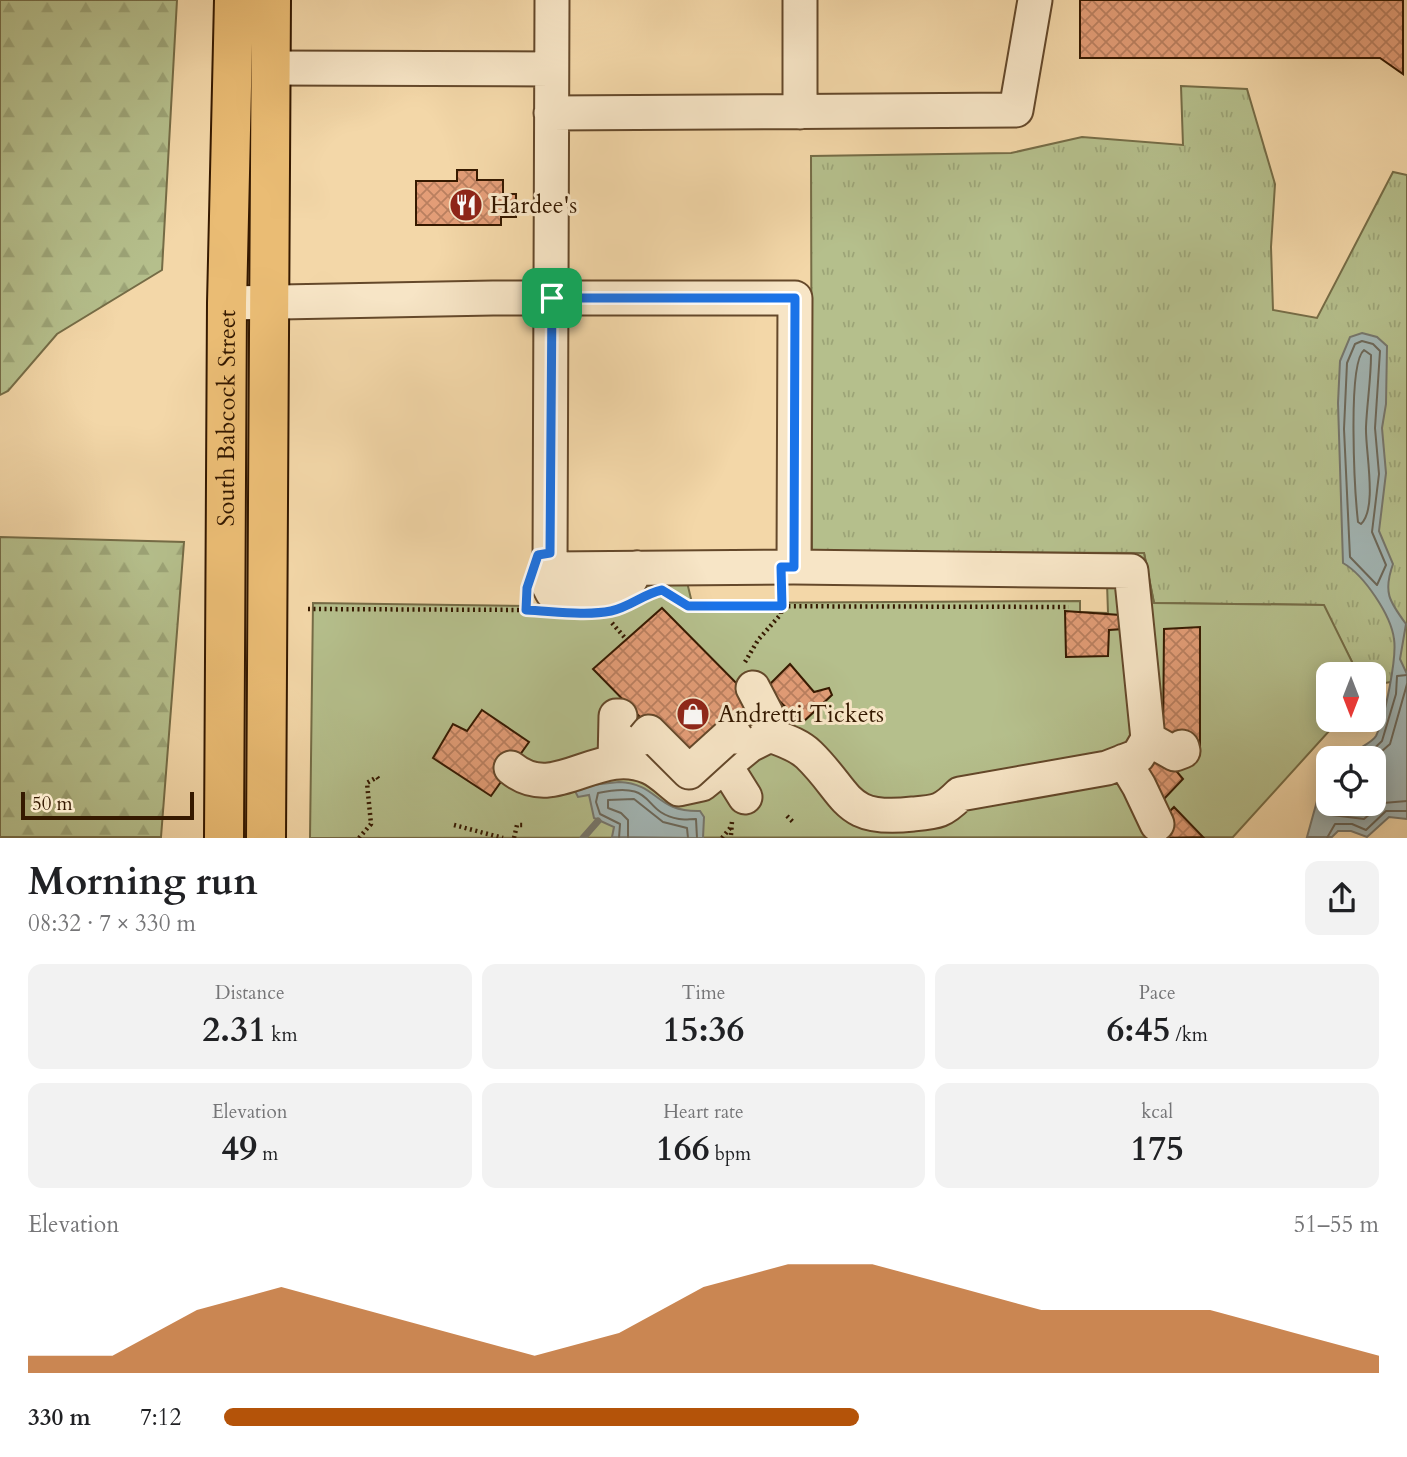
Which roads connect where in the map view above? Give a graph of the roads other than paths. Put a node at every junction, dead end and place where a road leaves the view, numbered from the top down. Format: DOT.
graph roads {
  1 [pos="234,0"];
  2 [pos="271,0"];
  3 [pos="552,0"];
  4 [pos="800,0"];
  5 [pos="1035,0"];
  6 [pos="270,68"];
  7 [pos="551,69"];
  8 [pos="800,112"];
  9 [pos="551,113"];
  10 [pos="552,298"];
  11 [pos="267,301"];
  12 [pos="226,303"];
  13 [pos="788,567"];
  14 [pos="751,730"];
  15 [pos="1148,739"];
  16 [pos="1182,747"];
  17 [pos="1124,761"];
  18 [pos="615,762"];
  19 [pos="511,768"];
  20 [pos="743,810"];
  21 [pos="947,823"];
  22 [pos="1156,832"];
  23 [pos="224,838"];
  24 [pos="266,838"];
  1 -- 12 [label="main road, South Babcock Street"];
  2 -- 6 [label="main road, South Babcock Street"];
  3 -- 7 [label="street"];
  4 -- 8 [label="street"];
  5 -- 8 [label="street"];
  6 -- 7 [label="street"];
  6 -- 11 [label="main road, South Babcock Street"];
  7 -- 9 [label="street"];
  8 -- 9 [label="street"];
  9 -- 10 [label="street"];
  10 -- 11 [label="street"];
  10 -- 13 [label="street"];
  10 -- 13 [label="street"];
  11 -- 12 [label="street"];
  11 -- 24 [label="main road, South Babcock Street"];
  12 -- 23 [label="main road, South Babcock Street"];
  13 -- 15 [label="street"];
  14 -- 18 [label="street"];
  14 -- 18 [label="street, bridge"];
  14 -- 20 [label="street"];
  14 -- 21 [label="street"];
  15 -- 16 [label="street"];
  15 -- 17 [label="street"];
  17 -- 21 [label="street"];
  17 -- 22 [label="street"];
  18 -- 19 [label="street"];
}
